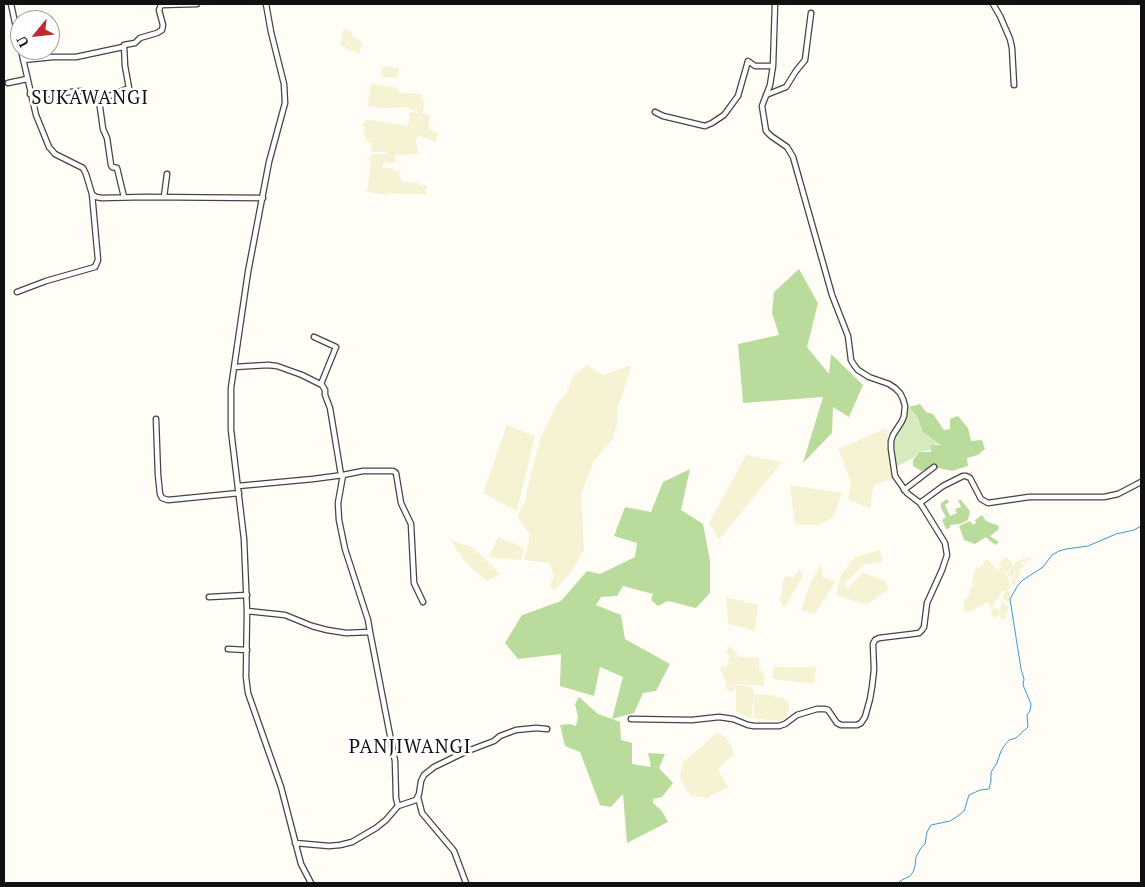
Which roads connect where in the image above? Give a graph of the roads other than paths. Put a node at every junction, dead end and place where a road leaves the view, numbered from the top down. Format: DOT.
graph roads {
  1 [pos="197,4"];
  2 [pos="266,4"];
  3 [pos="775,4"];
  4 [pos="993,4"];
  5 [pos="811,13"];
  6 [pos="123,47"];
  7 [pos="60,58"];
  8 [pos="23,60"];
  9 [pos="773,66"];
  10 [pos="27,79"];
  11 [pos="8,83"];
  12 [pos="1014,85"];
  13 [pos="81,91"];
  14 [pos="30,94"];
  15 [pos="766,95"];
  16 [pos="655,112"];
  17 [pos="167,174"];
  18 [pos="92,194"];
  19 [pos="124,197"];
  20 [pos="164,197"];
  21 [pos="263,198"];
  22 [pos="17,292"];
  23 [pos="314,337"];
  24 [pos="234,367"];
  25 [pos="321,384"];
  26 [pos="156,420"];
  27 [pos="934,467"];
  28 [pos="342,475"];
  29 [pos="1141,482"];
  30 [pos="238,486"];
  31 [pos="904,490"];
  32 [pos="239,493"];
  33 [pos="920,503"];
  34 [pos="247,595"];
  35 [pos="209,597"];
  36 [pos="423,602"];
  37 [pos="247,611"];
  38 [pos="370,632"];
  39 [pos="228,649"];
  40 [pos="246,650"];
  41 [pos="631,719"];
  42 [pos="547,729"];
  43 [pos="418,797"];
  44 [pos="398,806"];
  45 [pos="295,843"];
  46 [pos="311,883"];
  47 [pos="466,883"];
  1 -- 6 [label="street"];
  2 -- 21 [label="street"];
  3 -- 9 [label="street"];
  4 -- 12 [label="street"];
  5 -- 15 [label="street"];
  6 -- 7 [label="street"];
  6 -- 19 [label="street"];
  8 -- 10 [label="street"];
  9 -- 15 [label="street"];
  9 -- 16 [label="street"];
  10 -- 11 [label="street"];
  10 -- 14 [label="street"];
  13 -- 14 [label="street"];
  14 -- 18 [label="street"];
  15 -- 31 [label="street"];
  17 -- 20 [label="street"];
  18 -- 19 [label="street"];
  18 -- 22 [label="street"];
  19 -- 20 [label="street"];
  20 -- 21 [label="street"];
  21 -- 24 [label="street"];
  23 -- 25 [label="street"];
  24 -- 25 [label="street"];
  24 -- 30 [label="street"];
  25 -- 28 [label="street"];
  26 -- 32 [label="street"];
  27 -- 31 [label="street"];
  28 -- 30 [label="street"];
  28 -- 36 [label="street"];
  28 -- 38 [label="street"];
  29 -- 33 [label="street"];
  30 -- 32 [label="street"];
  31 -- 33 [label="street"];
  32 -- 34 [label="street"];
  33 -- 41 [label="street"];
  34 -- 35 [label="street"];
  34 -- 37 [label="street"];
  37 -- 38 [label="street"];
  37 -- 40 [label="street"];
  38 -- 44 [label="street"];
  39 -- 40 [label="street"];
  40 -- 45 [label="street"];
  42 -- 43 [label="street"];
  43 -- 44 [label="street"];
  43 -- 47 [label="street"];
  44 -- 45 [label="street"];
  45 -- 46 [label="street"];
}
